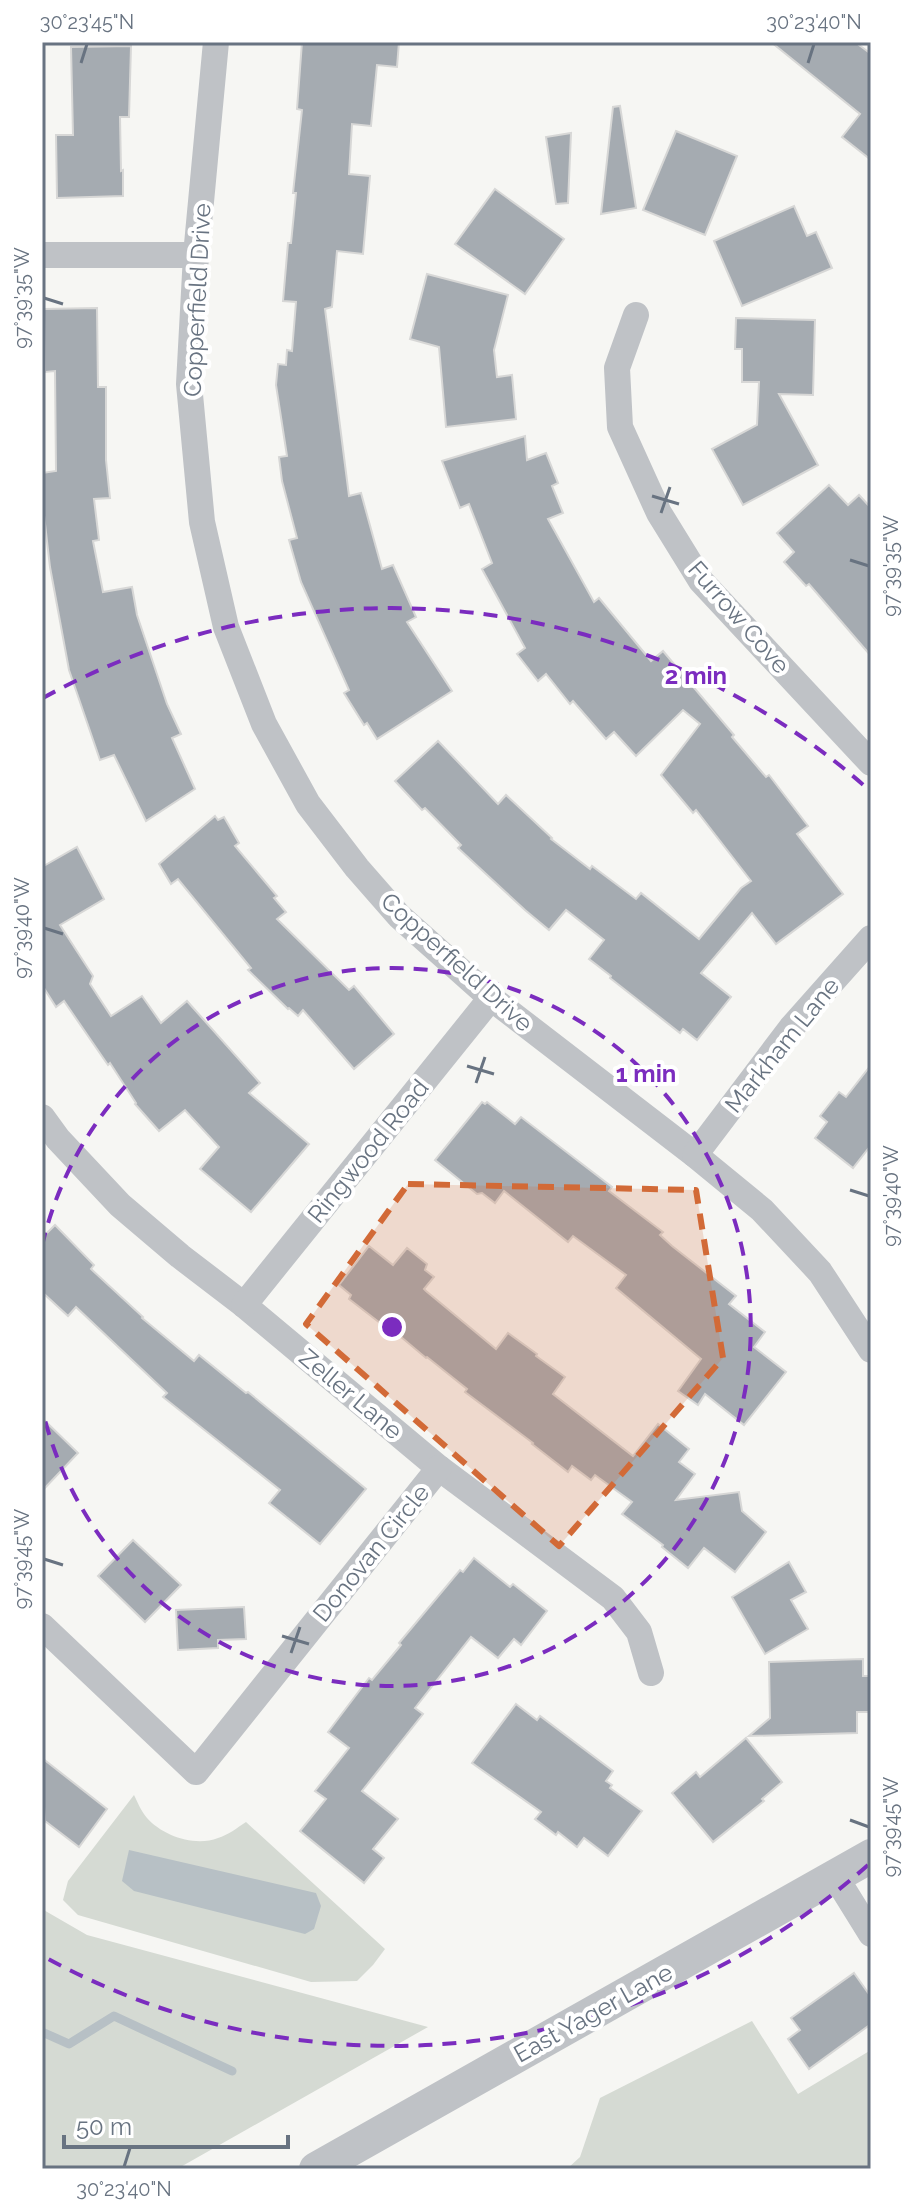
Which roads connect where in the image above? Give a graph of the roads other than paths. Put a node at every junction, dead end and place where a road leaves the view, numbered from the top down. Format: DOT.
graph roads {
  1 [pos="216,42"];
  2 [pos="42,255"];
  3 [pos="196,255"];
  4 [pos="636,315"];
  5 [pos="871,763"];
  6 [pos="871,938"];
  7 [pos="491,998"];
  8 [pos="42,1117"];
  9 [pos="695,1155"];
  10 [pos="244,1305"];
  11 [pos="871,1350"];
  12 [pos="439,1468"];
  13 [pos="42,1626"];
  14 [pos="651,1673"];
  15 [pos="871,1856"];
  16 [pos="835,1876"];
  17 [pos="871,1934"];
  18 [pos="316,2169"];
  1 -- 3 [label="street, Copperfield Drive"];
  2 -- 3 [label="street"];
  3 -- 7 [label="street, Copperfield Drive"];
  4 -- 5 [label="street, Furrow Cove"];
  6 -- 9 [label="street, Markham Lane"];
  7 -- 9 [label="street, Copperfield Drive"];
  7 -- 10 [label="street, Ringwood Road"];
  8 -- 10 [label="street, Zeller Lane"];
  9 -- 11 [label="street, Copperfield Drive"];
  10 -- 12 [label="street, Zeller Lane"];
  12 -- 13 [label="street, Donovan Circle"];
  12 -- 14 [label="street, Zeller Lane"];
  15 -- 16 [label="street, East Yager Lane"];
  16 -- 17 [label="street"];
  16 -- 18 [label="street, East Yager Lane"];
}
